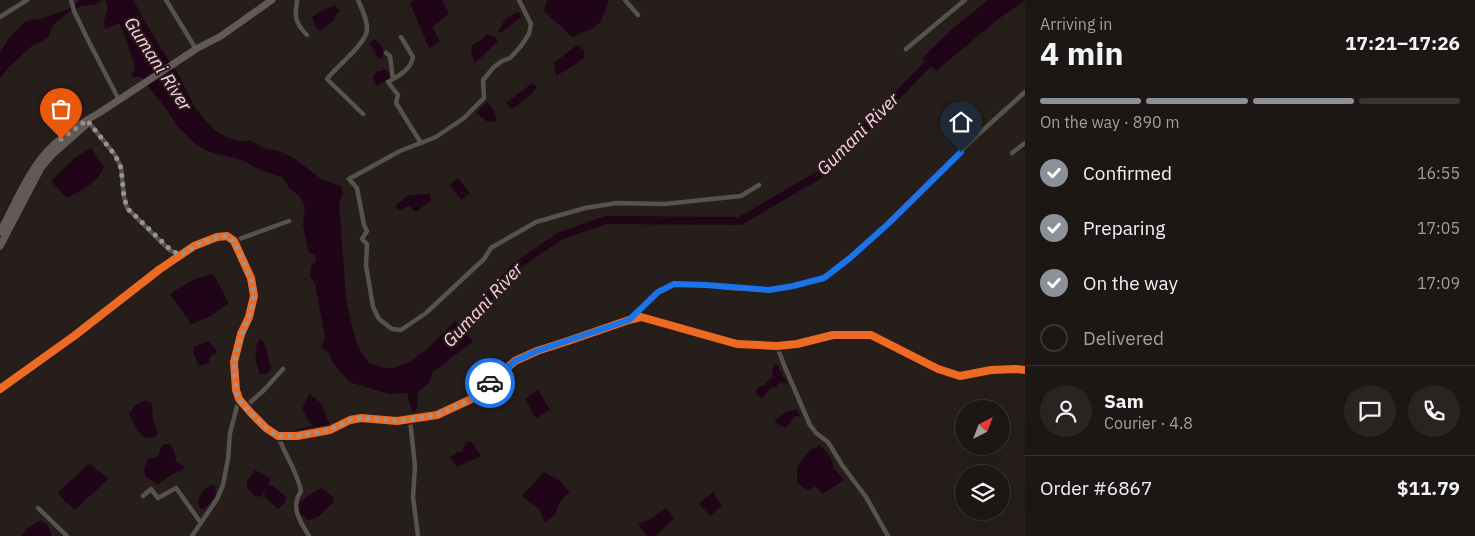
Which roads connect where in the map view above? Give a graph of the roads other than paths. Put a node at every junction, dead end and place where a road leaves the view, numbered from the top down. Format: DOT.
graph roads {
  1 [pos="27,0"];
  2 [pos="70,0"];
  3 [pos="166,0"];
  4 [pos="272,0"];
  5 [pos="296,0"];
  6 [pos="358,0"];
  7 [pos="519,0"];
  8 [pos="625,0"];
  9 [pos="965,0"];
  10 [pos="638,15"];
  11 [pos="0,17"];
  12 [pos="307,35"];
  13 [pos="401,37"];
  14 [pos="906,48"];
  15 [pos="196,49"];
  16 [pos="386,53"];
  17 [pos="393,79"];
  18 [pos="1025,92"];
  19 [pos="119,100"];
  20 [pos="364,114"];
  21 [pos="88,121"];
  22 [pos="421,143"];
  23 [pos="1025,143"];
  24 [pos="1012,153"];
  25 [pos="759,184"];
  26 [pos="289,221"];
  27 [pos="0,232"];
  28 [pos="234,241"];
  29 [pos="0,246"];
  30 [pos="181,255"];
  31 [pos="629,320"];
  32 [pos="777,346"];
  33 [pos="283,369"];
  34 [pos="1025,370"];
  35 [pos="0,389"];
  36 [pos="238,399"];
  37 [pos="245,406"];
  38 [pos="410,420"];
  39 [pos="278,436"];
  40 [pos="142,496"];
  41 [pos="38,508"];
  42 [pos="201,523"];
  43 [pos="67,536"];
  44 [pos="192,536"];
  45 [pos="309,536"];
  46 [pos="418,536"];
  47 [pos="888,536"];
  1 -- 11 [label="street"];
  2 -- 19 [label="street"];
  3 -- 15 [label="street"];
  4 -- 15 [label="main road"];
  5 -- 12 [label="street"];
  6 -- 20 [label="street"];
  7 -- 22 [label="street"];
  8 -- 10 [label="street"];
  9 -- 14 [label="street"];
  13 -- 17 [label="street"];
  15 -- 19 [label="main road"];
  16 -- 17 [label="street"];
  17 -- 22 [label="street"];
  18 -- 31 [label="street"];
  19 -- 21 [label="main road"];
  21 -- 27 [label="main road"];
  21 -- 29 [label="main road"];
  21 -- 30 [label="street"];
  22 -- 25 [label="street"];
  23 -- 24 [label="street"];
  26 -- 28 [label="street"];
  28 -- 30 [label="street"];
  28 -- 36 [label="street"];
  30 -- 35 [label="street"];
  31 -- 32 [label="street"];
  31 -- 38 [label="street"];
  32 -- 34 [label="street"];
  32 -- 47 [label="street"];
  33 -- 37 [label="street"];
  36 -- 37 [label="street"];
  36 -- 42 [label="street"];
  37 -- 39 [label="street"];
  38 -- 39 [label="street"];
  38 -- 46 [label="street"];
  39 -- 45 [label="street"];
  40 -- 42 [label="street"];
  41 -- 43 [label="street"];
  42 -- 44 [label="street"];
}
